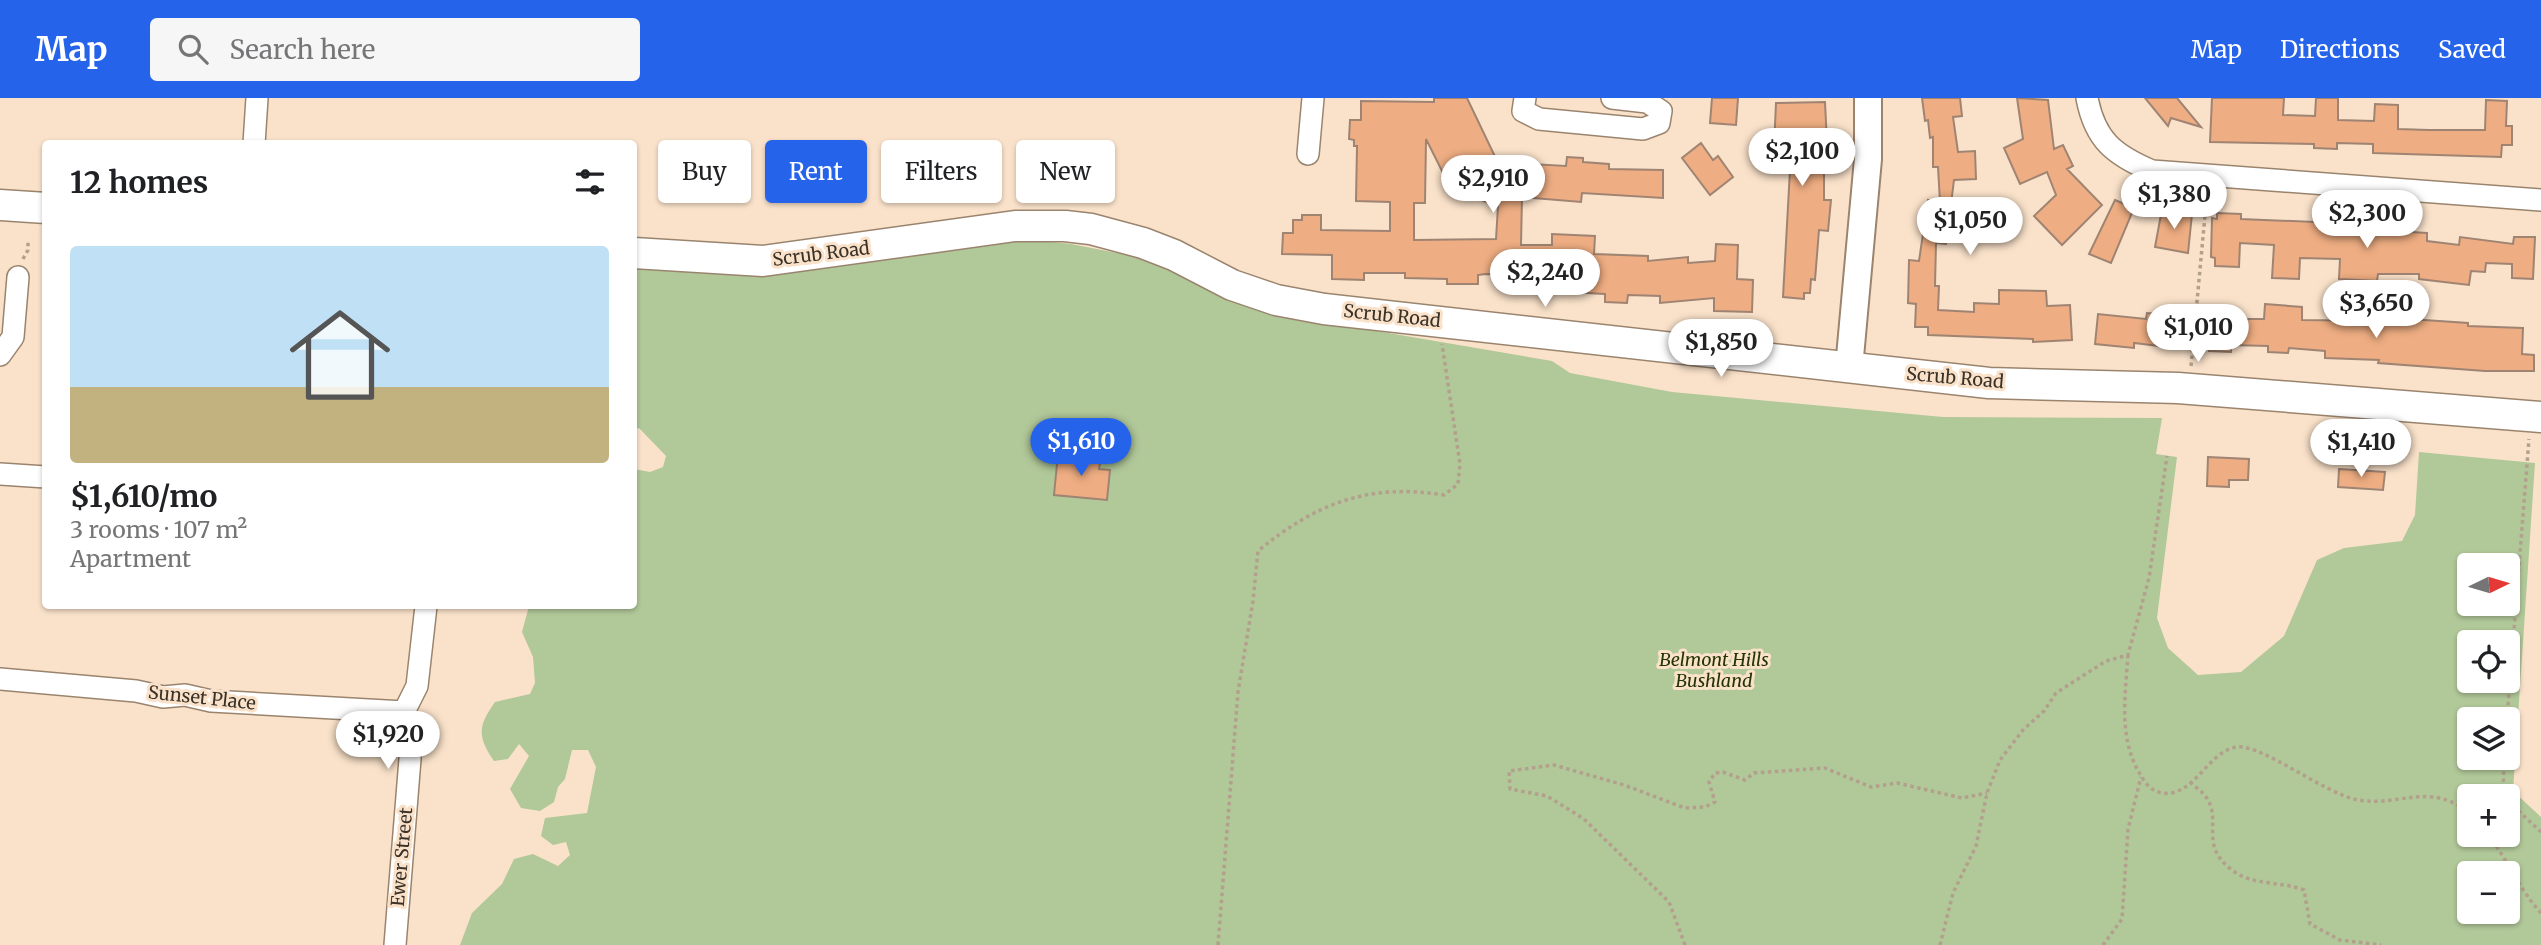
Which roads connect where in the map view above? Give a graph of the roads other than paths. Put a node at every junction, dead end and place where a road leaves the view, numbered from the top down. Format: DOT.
graph roads {
  1 [pos="257,98"];
  2 [pos="1313,98"];
  3 [pos="1525,98"];
  4 [pos="1610,98"];
  5 [pos="1868,98"];
  6 [pos="2087,98"];
  7 [pos="1604,125"];
  8 [pos="254,140"];
  9 [pos="1308,154"];
  10 [pos="2541,200"];
  11 [pos="0,205"];
  12 [pos="42,208"];
  13 [pos="637,253"];
  14 [pos="18,277"];
  15 [pos="0,355"];
  16 [pos="1849,368"];
  17 [pos="2536,417"];
  18 [pos="0,474"];
  19 [pos="42,477"];
  20 [pos="426,609"];
  21 [pos="0,679"];
  22 [pos="404,712"];
  23 [pos="395,945"];
  1 -- 8 [label="street"];
  2 -- 9 [label="street"];
  3 -- 7 [label="street"];
  4 -- 7 [label="street"];
  4 -- 7 [label="street"];
  5 -- 16 [label="street"];
  6 -- 10 [label="street"];
  11 -- 12 [label="main road"];
  13 -- 16 [label="main road, Scrub Road"];
  14 -- 15 [label="street"];
  16 -- 17 [label="main road, Scrub Road"];
  18 -- 19 [label="street"];
  20 -- 22 [label="street"];
  21 -- 22 [label="street, Sunset Place"];
  22 -- 23 [label="street, Ewer Street"];
}
